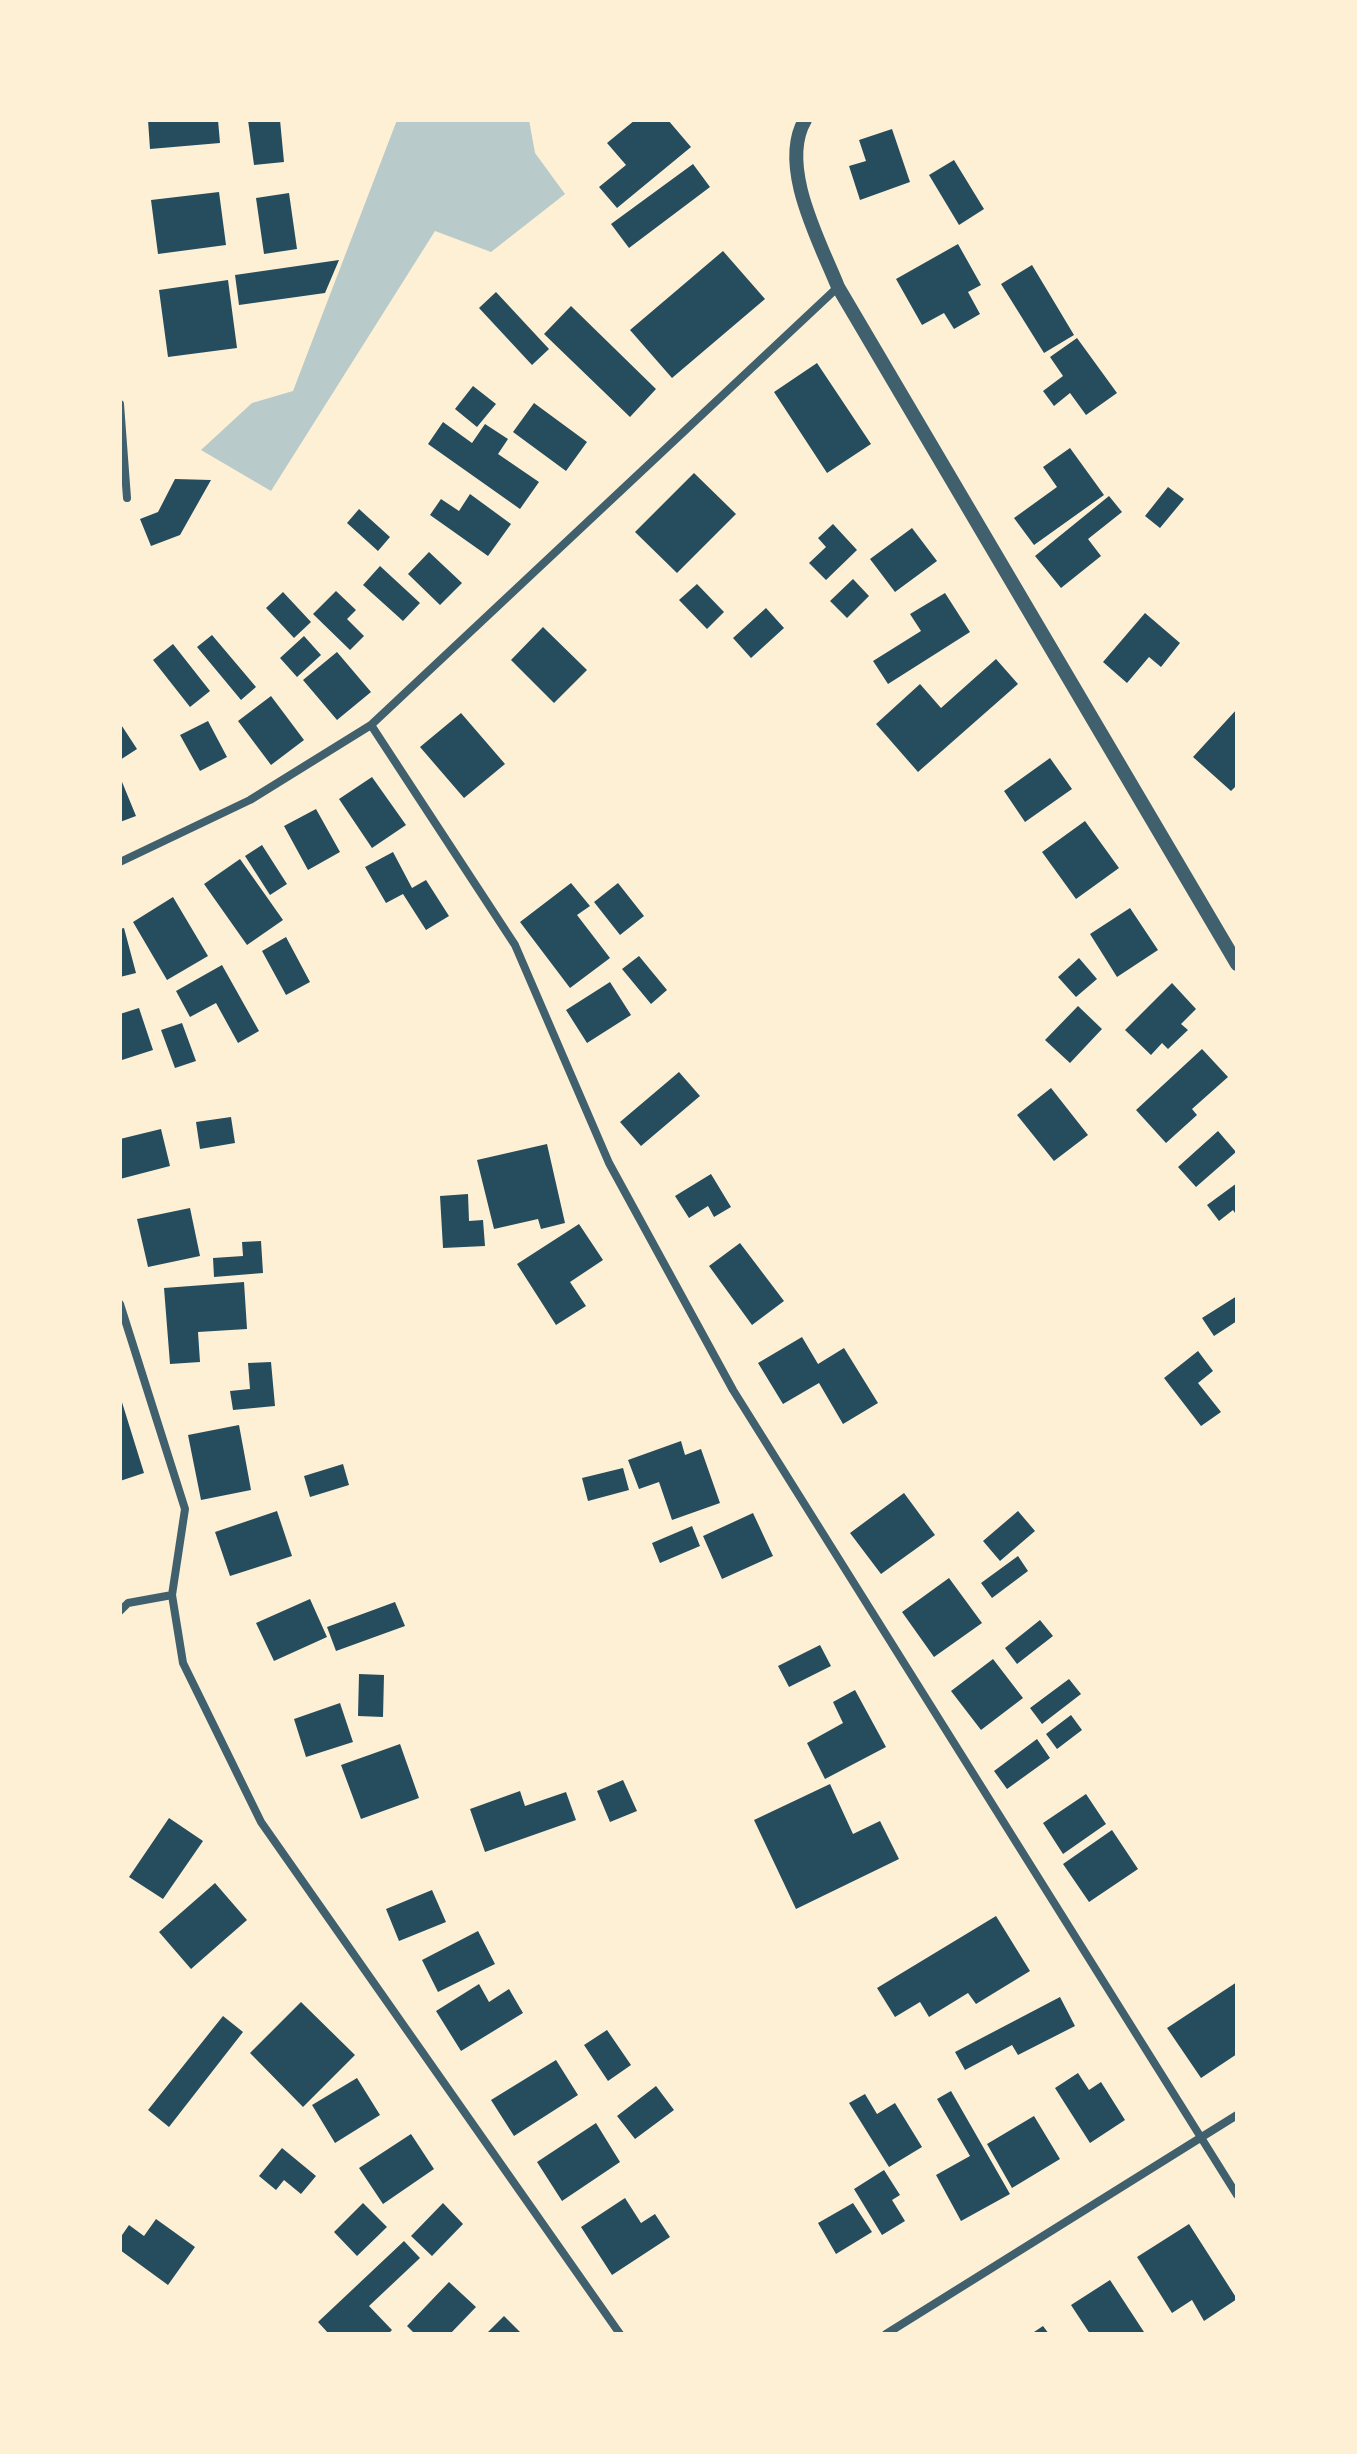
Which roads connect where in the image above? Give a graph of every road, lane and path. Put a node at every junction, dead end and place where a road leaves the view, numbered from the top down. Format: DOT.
graph roads {
  1 [pos="805,120"];
  2 [pos="838,287"];
  3 [pos="120,404"];
  4 [pos="127,498"];
  5 [pos="371,725"];
  6 [pos="120,862"];
  7 [pos="1237,964"];
  8 [pos="120,1304"];
  9 [pos="172,1595"];
  10 [pos="120,1611"];
  11 [pos="1237,2115"];
  12 [pos="1203,2137"];
  13 [pos="1237,2195"];
  14 [pos="620,2334"];
  15 [pos="886,2334"];
  1 -- 2 [label="street"];
  2 -- 5 [label="street"];
  2 -- 7 [label="street"];
  3 -- 4 [label="street"];
  5 -- 6 [label="street"];
  5 -- 12 [label="street"];
  8 -- 9 [label="street"];
  9 -- 10 [label="street"];
  9 -- 14 [label="street"];
  11 -- 12 [label="street"];
  12 -- 13 [label="street"];
  12 -- 15 [label="street"];
}
